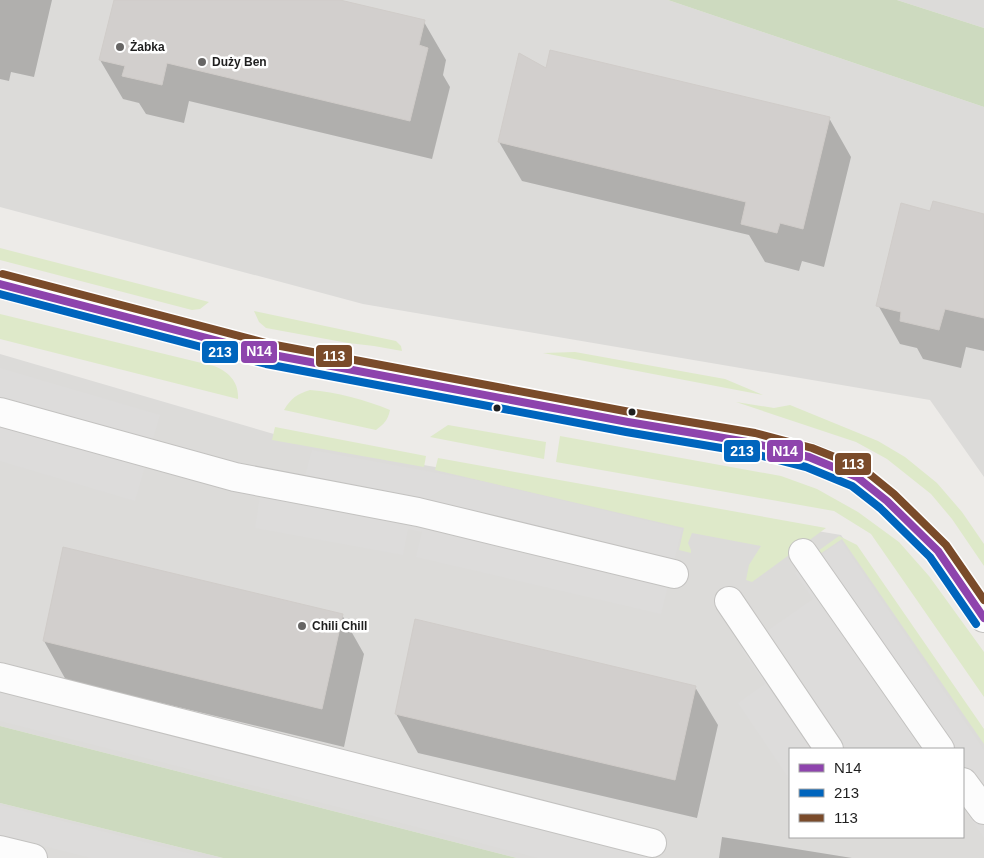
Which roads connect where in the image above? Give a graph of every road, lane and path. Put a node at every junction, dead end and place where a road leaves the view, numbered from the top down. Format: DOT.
graph roads {
  1 [pos="0,284"];
  2 [pos="0,412"];
  3 [pos="803,552"];
  4 [pos="674,574"];
  5 [pos="729,602"];
  6 [pos="984,618"];
  7 [pos="0,677"];
  8 [pos="828,748"];
  9 [pos="939,748"];
  10 [pos="964,785"];
  11 [pos="984,810"];
  12 [pos="652,843"];
  13 [pos="0,850"];
  14 [pos="33,858"];
  1 -- 6 [label="street"];
  2 -- 4 [label="street"];
  3 -- 9 [label="street"];
  5 -- 8 [label="street"];
  7 -- 12 [label="street"];
  10 -- 11 [label="street"];
  13 -- 14 [label="street"];
}
